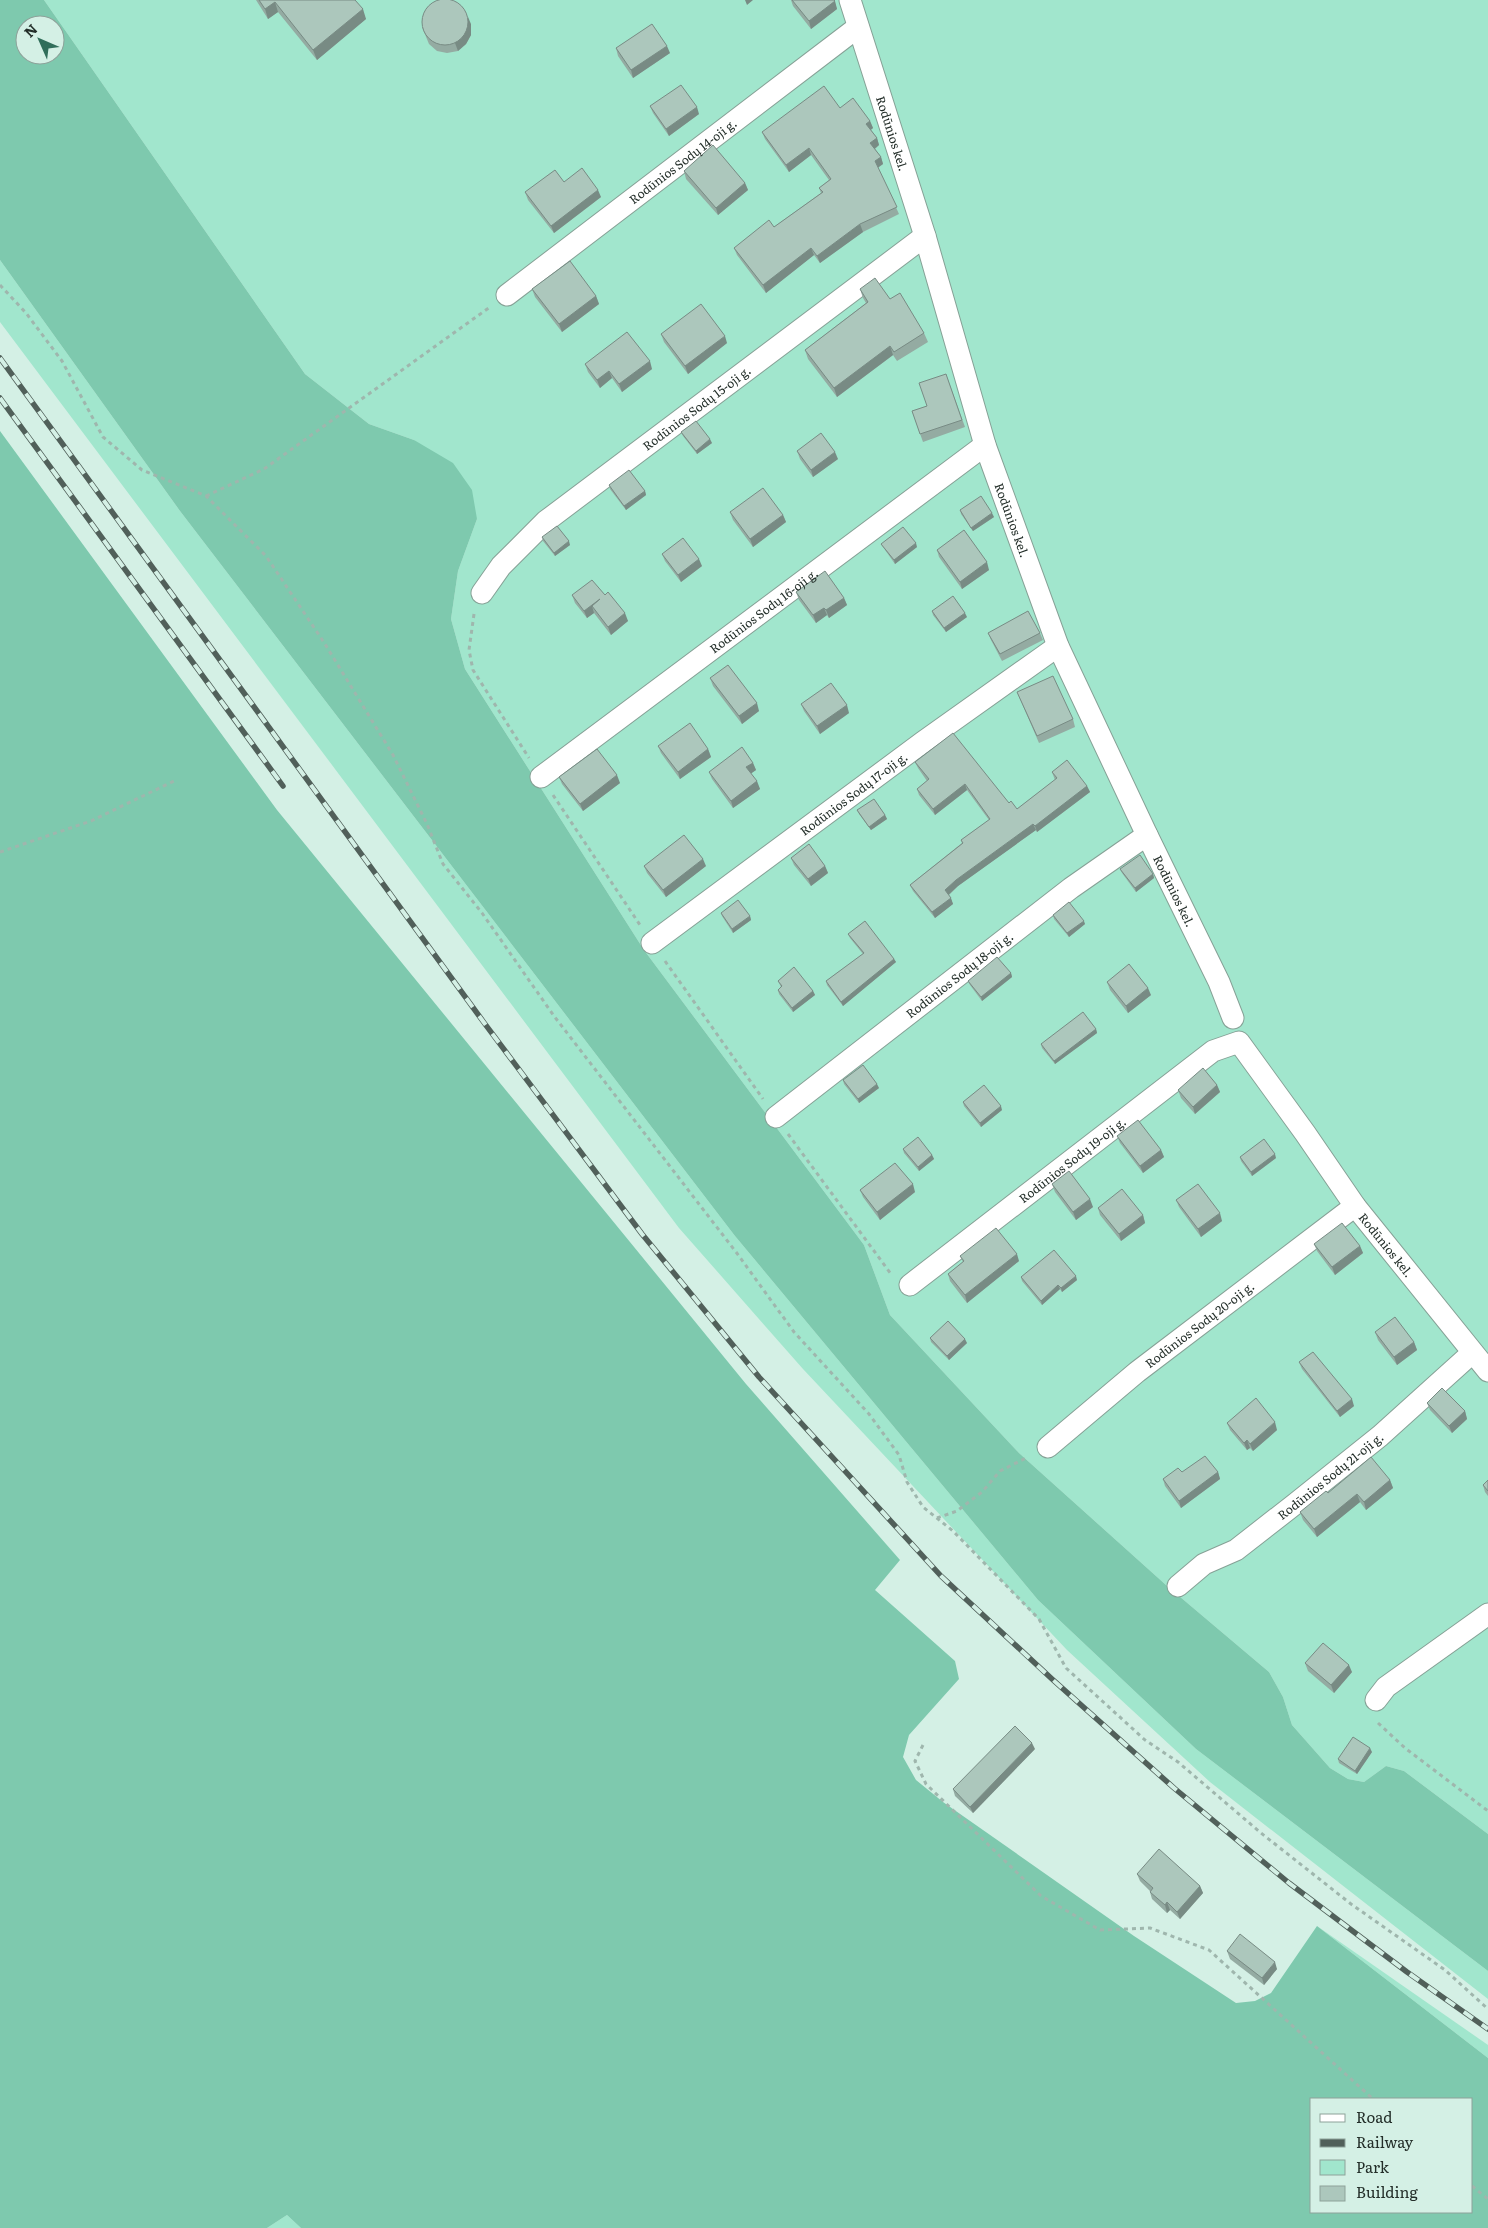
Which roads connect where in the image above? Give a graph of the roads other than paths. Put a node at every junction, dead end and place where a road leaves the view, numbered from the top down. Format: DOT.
graph roads {
  1 [pos="850,0"];
  2 [pos="858,28"];
  3 [pos="925,236"];
  4 [pos="507,295"];
  5 [pos="985,445"];
  6 [pos="482,593"];
  7 [pos="1058,646"];
  8 [pos="541,777"];
  9 [pos="1146,835"];
  10 [pos="652,943"];
  11 [pos="1233,1018"];
  12 [pos="1239,1042"];
  13 [pos="776,1118"];
  14 [pos="1355,1206"];
  15 [pos="910,1285"];
  16 [pos="1472,1353"];
  17 [pos="1488,1371"];
  18 [pos="1048,1447"];
  19 [pos="1178,1586"];
  20 [pos="1488,1614"];
  21 [pos="1376,1700"];
  1 -- 2 [label="street, Rodūnios kel."];
  2 -- 3 [label="street, Rodūnios kel."];
  2 -- 4 [label="street, Rodūnios Sodų 14-oji g."];
  3 -- 5 [label="street, Rodūnios kel."];
  3 -- 6 [label="street, Rodūnios Sodų 15-oji g."];
  5 -- 7 [label="street, Rodūnios kel."];
  5 -- 8 [label="street, Rodūnios Sodų 16-oji g."];
  7 -- 9 [label="street, Rodūnios kel."];
  7 -- 10 [label="street, Rodūnios Sodų 17-oji g."];
  9 -- 11 [label="street, Rodūnios kel."];
  9 -- 13 [label="street, Rodūnios Sodų 18-oji g."];
  12 -- 14 [label="street, Rodūnios kel."];
  12 -- 15 [label="street, Rodūnios Sodų 19-oji g."];
  14 -- 16 [label="street, Rodūnios kel."];
  14 -- 18 [label="street, Rodūnios Sodų 20-oji g."];
  16 -- 17 [label="street, Rodūnios kel."];
  16 -- 19 [label="street, Rodūnios Sodų 21-oji g."];
  20 -- 21 [label="street"];
}
